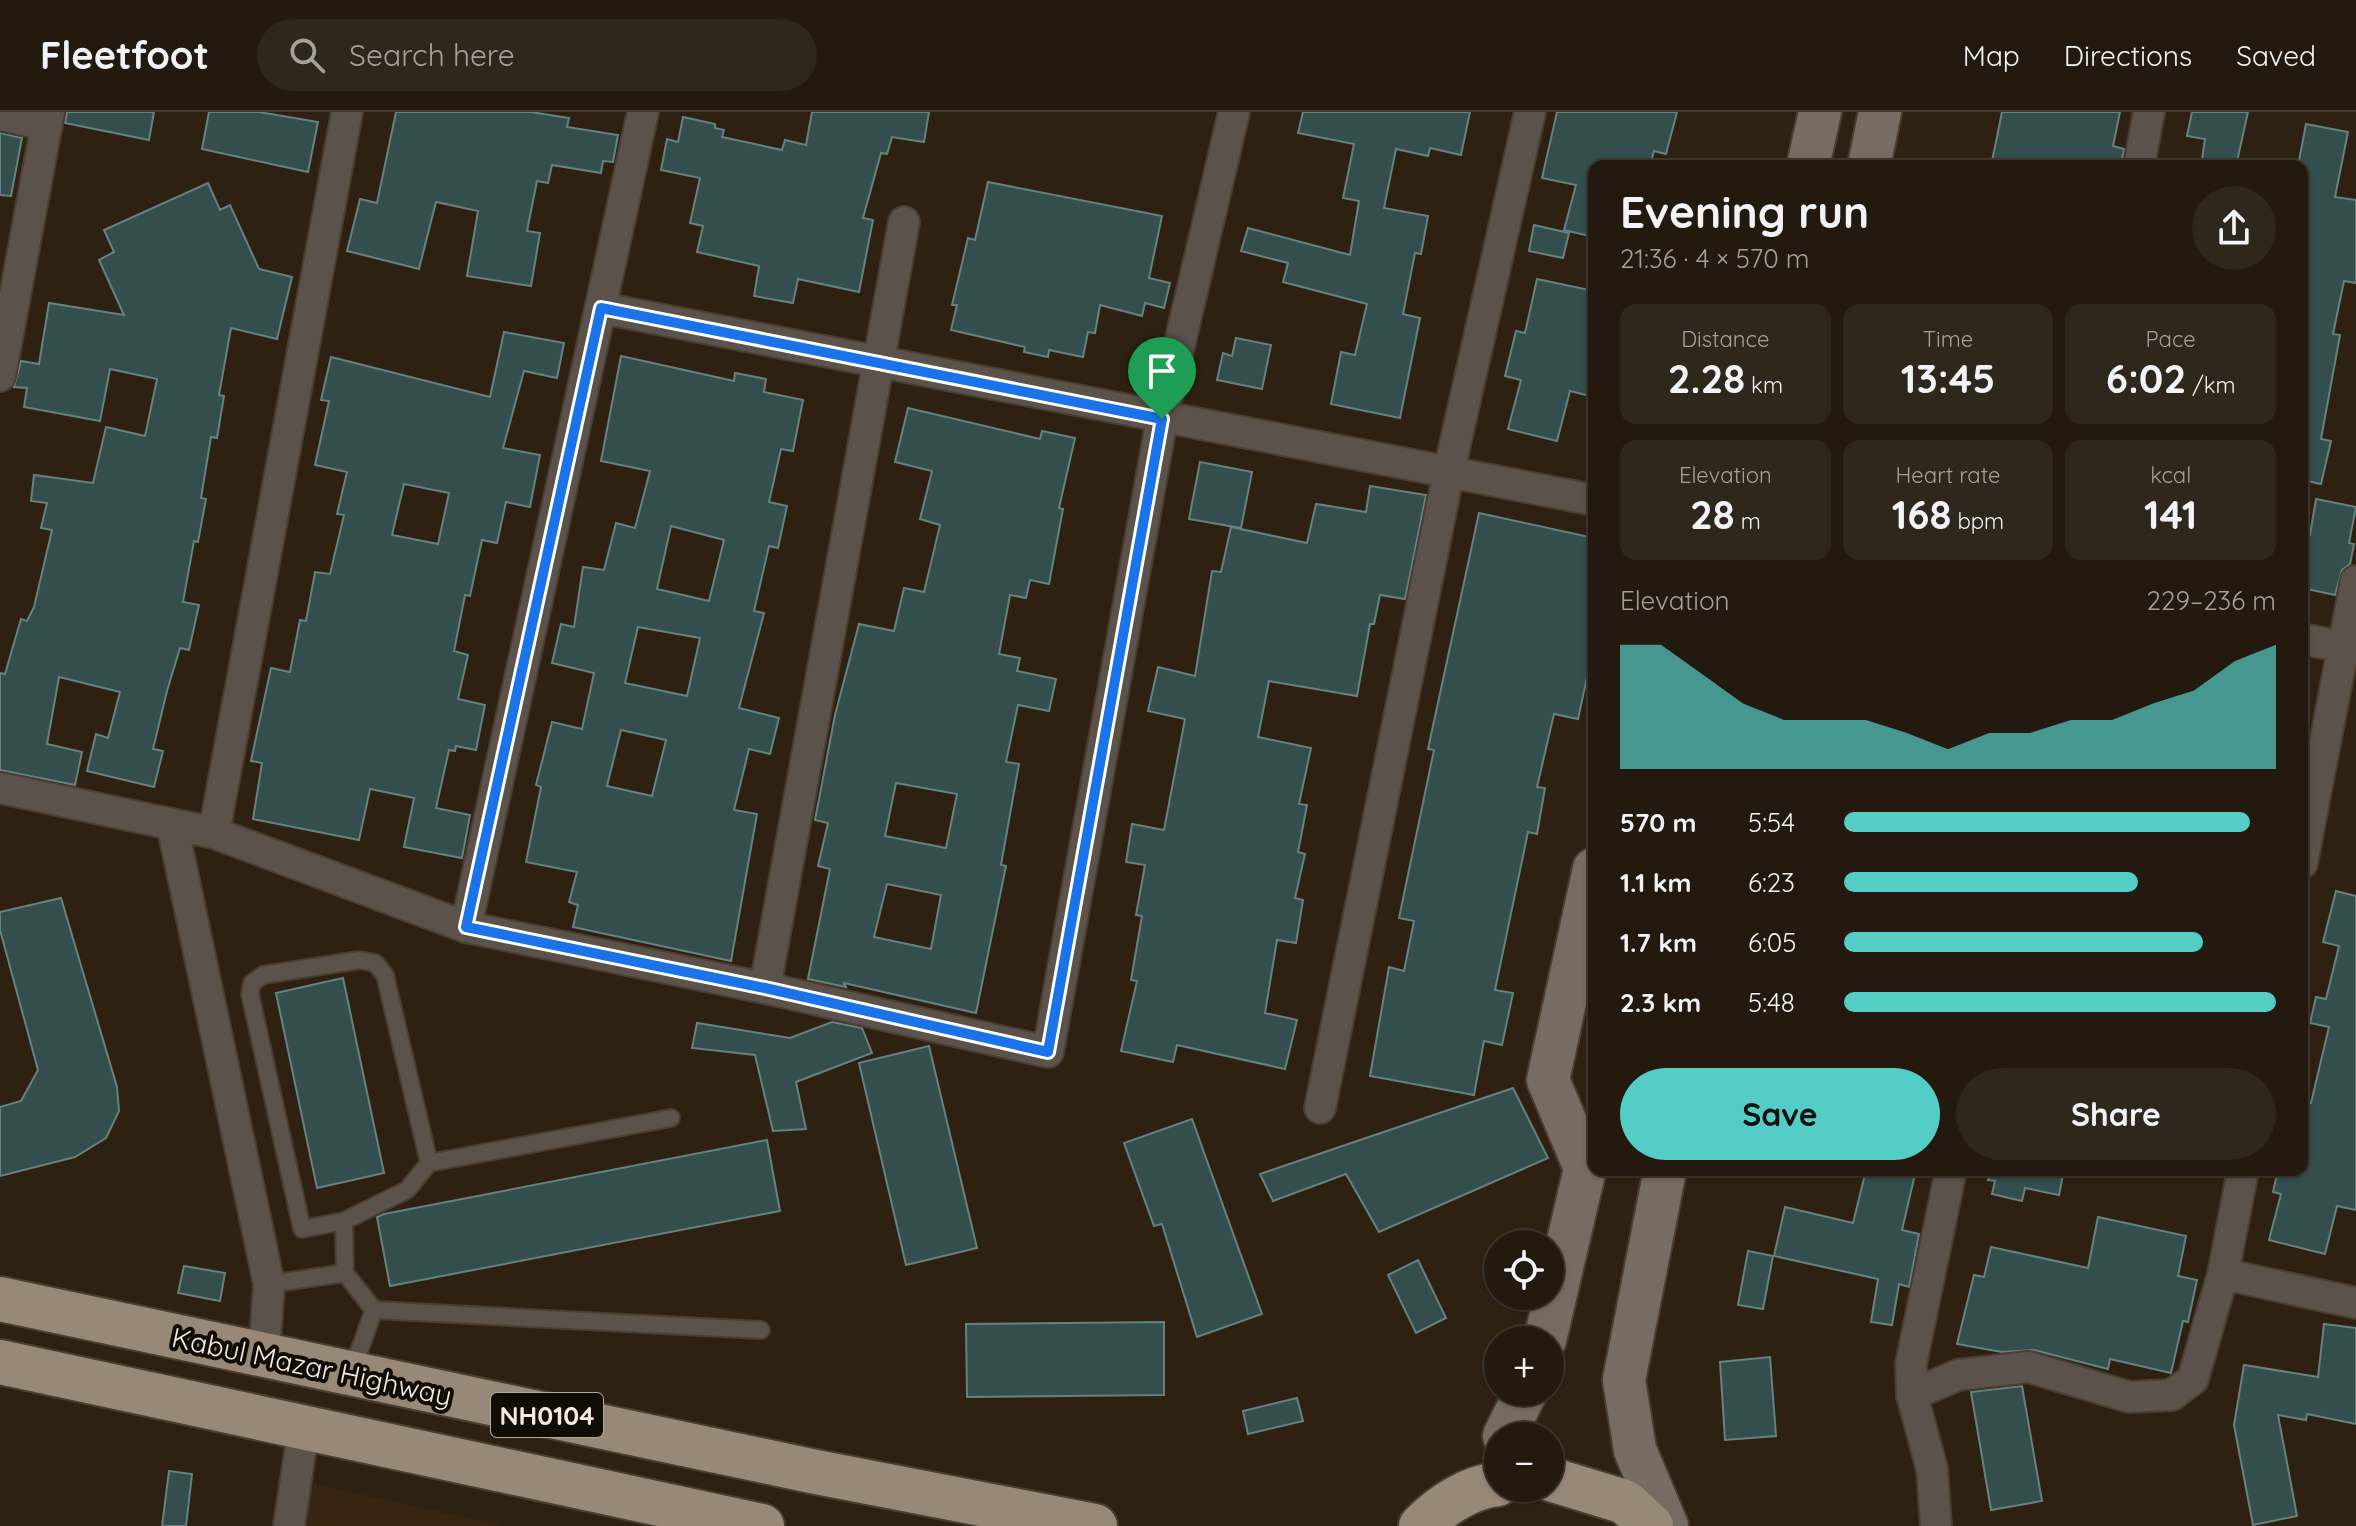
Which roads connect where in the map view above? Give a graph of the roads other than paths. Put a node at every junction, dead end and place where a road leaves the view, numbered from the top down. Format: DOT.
graph roads {
  1 [pos="347,112"];
  2 [pos="643,112"];
  3 [pos="1234,112"];
  4 [pos="1530,112"];
  5 [pos="1820,112"];
  6 [pos="1880,112"];
  7 [pos="2149,112"];
  8 [pos="0,115"];
  9 [pos="48,118"];
  10 [pos="1809,160"];
  11 [pos="1870,160"];
  12 [pos="2140,160"];
  13 [pos="904,222"];
  14 [pos="601,308"];
  15 [pos="876,362"];
  16 [pos="0,376"];
  17 [pos="1162,419"];
  18 [pos="1449,471"];
  19 [pos="1588,499"];
  20 [pos="2356,581"];
  21 [pos="2308,640"];
  22 [pos="2350,648"];
  23 [pos="0,788"];
  24 [pos="172,824"];
  25 [pos="214,833"];
  26 [pos="2308,836"];
  27 [pos="1588,897"];
  28 [pos="466,927"];
  29 [pos="765,988"];
  30 [pos="1320,1108"];
  31 [pos="671,1118"];
  32 [pos="1588,1146"];
  33 [pos="1588,1157"];
  34 [pos="429,1163"];
  35 [pos="1664,1176"];
  36 [pos="1950,1176"];
  37 [pos="2242,1176"];
  38 [pos="344,1221"];
  39 [pos="345,1273"];
  40 [pos="2223,1274"];
  41 [pos="269,1284"];
  42 [pos="0,1299"];
  43 [pos="2356,1303"];
  44 [pos="374,1310"];
  45 [pos="1548,1326"];
  46 [pos="761,1330"];
  47 [pos="264,1356"];
  48 [pos="0,1362"];
  49 [pos="351,1374"];
  50 [pos="1912,1395"];
  51 [pos="304,1426"];
  52 [pos="1484,1479"];
  53 [pos="1564,1480"];
  54 [pos="289,1526"];
  55 [pos="762,1526"];
  56 [pos="1095,1526"];
  57 [pos="1421,1526"];
  58 [pos="1651,1526"];
  59 [pos="1667,1526"];
  60 [pos="1936,1526"];
  1 -- 25 [label="street"];
  2 -- 14 [label="street"];
  3 -- 17 [label="street"];
  4 -- 18 [label="street"];
  5 -- 10 [label="main road"];
  6 -- 11 [label="main road"];
  7 -- 12 [label="street"];
  8 -- 9 [label="street"];
  9 -- 16 [label="street"];
  13 -- 15 [label="street"];
  14 -- 15 [label="street"];
  14 -- 28 [label="street"];
  15 -- 17 [label="street"];
  15 -- 29 [label="street"];
  17 -- 18 [label="street"];
  17 -- 29 [label="street"];
  18 -- 19 [label="street"];
  18 -- 30 [label="street"];
  20 -- 22 [label="street"];
  21 -- 22 [label="street"];
  22 -- 26 [label="street"];
  23 -- 24 [label="street"];
  24 -- 25 [label="street"];
  24 -- 41 [label="street"];
  25 -- 28 [label="street"];
  27 -- 32 [label="main road"];
  28 -- 29 [label="street"];
  31 -- 34 [label="lane"];
  33 -- 45 [label="main road"];
  34 -- 38 [label="lane"];
  34 -- 38 [label="lane"];
  35 -- 59 [label="main road"];
  36 -- 50 [label="street"];
  37 -- 40 [label="street"];
  38 -- 39 [label="lane"];
  39 -- 41 [label="lane"];
  39 -- 44 [label="lane"];
  40 -- 43 [label="street"];
  40 -- 50 [label="street"];
  41 -- 47 [label="street"];
  42 -- 47 [label="highway, Kabul Mazar Highway / NH0104"];
  44 -- 46 [label="lane"];
  44 -- 49 [label="lane"];
  47 -- 49 [label="highway, Kabul Mazar Highway / NH0104"];
  48 -- 51 [label="highway, NH0104"];
  49 -- 56 [label="highway, Kabul Mazar Highway / NH0104"];
  50 -- 60 [label="street"];
  51 -- 54 [label="street"];
  51 -- 55 [label="highway, NH0104"];
  52 -- 57 [label="highway"];
  53 -- 58 [label="highway"];
}
